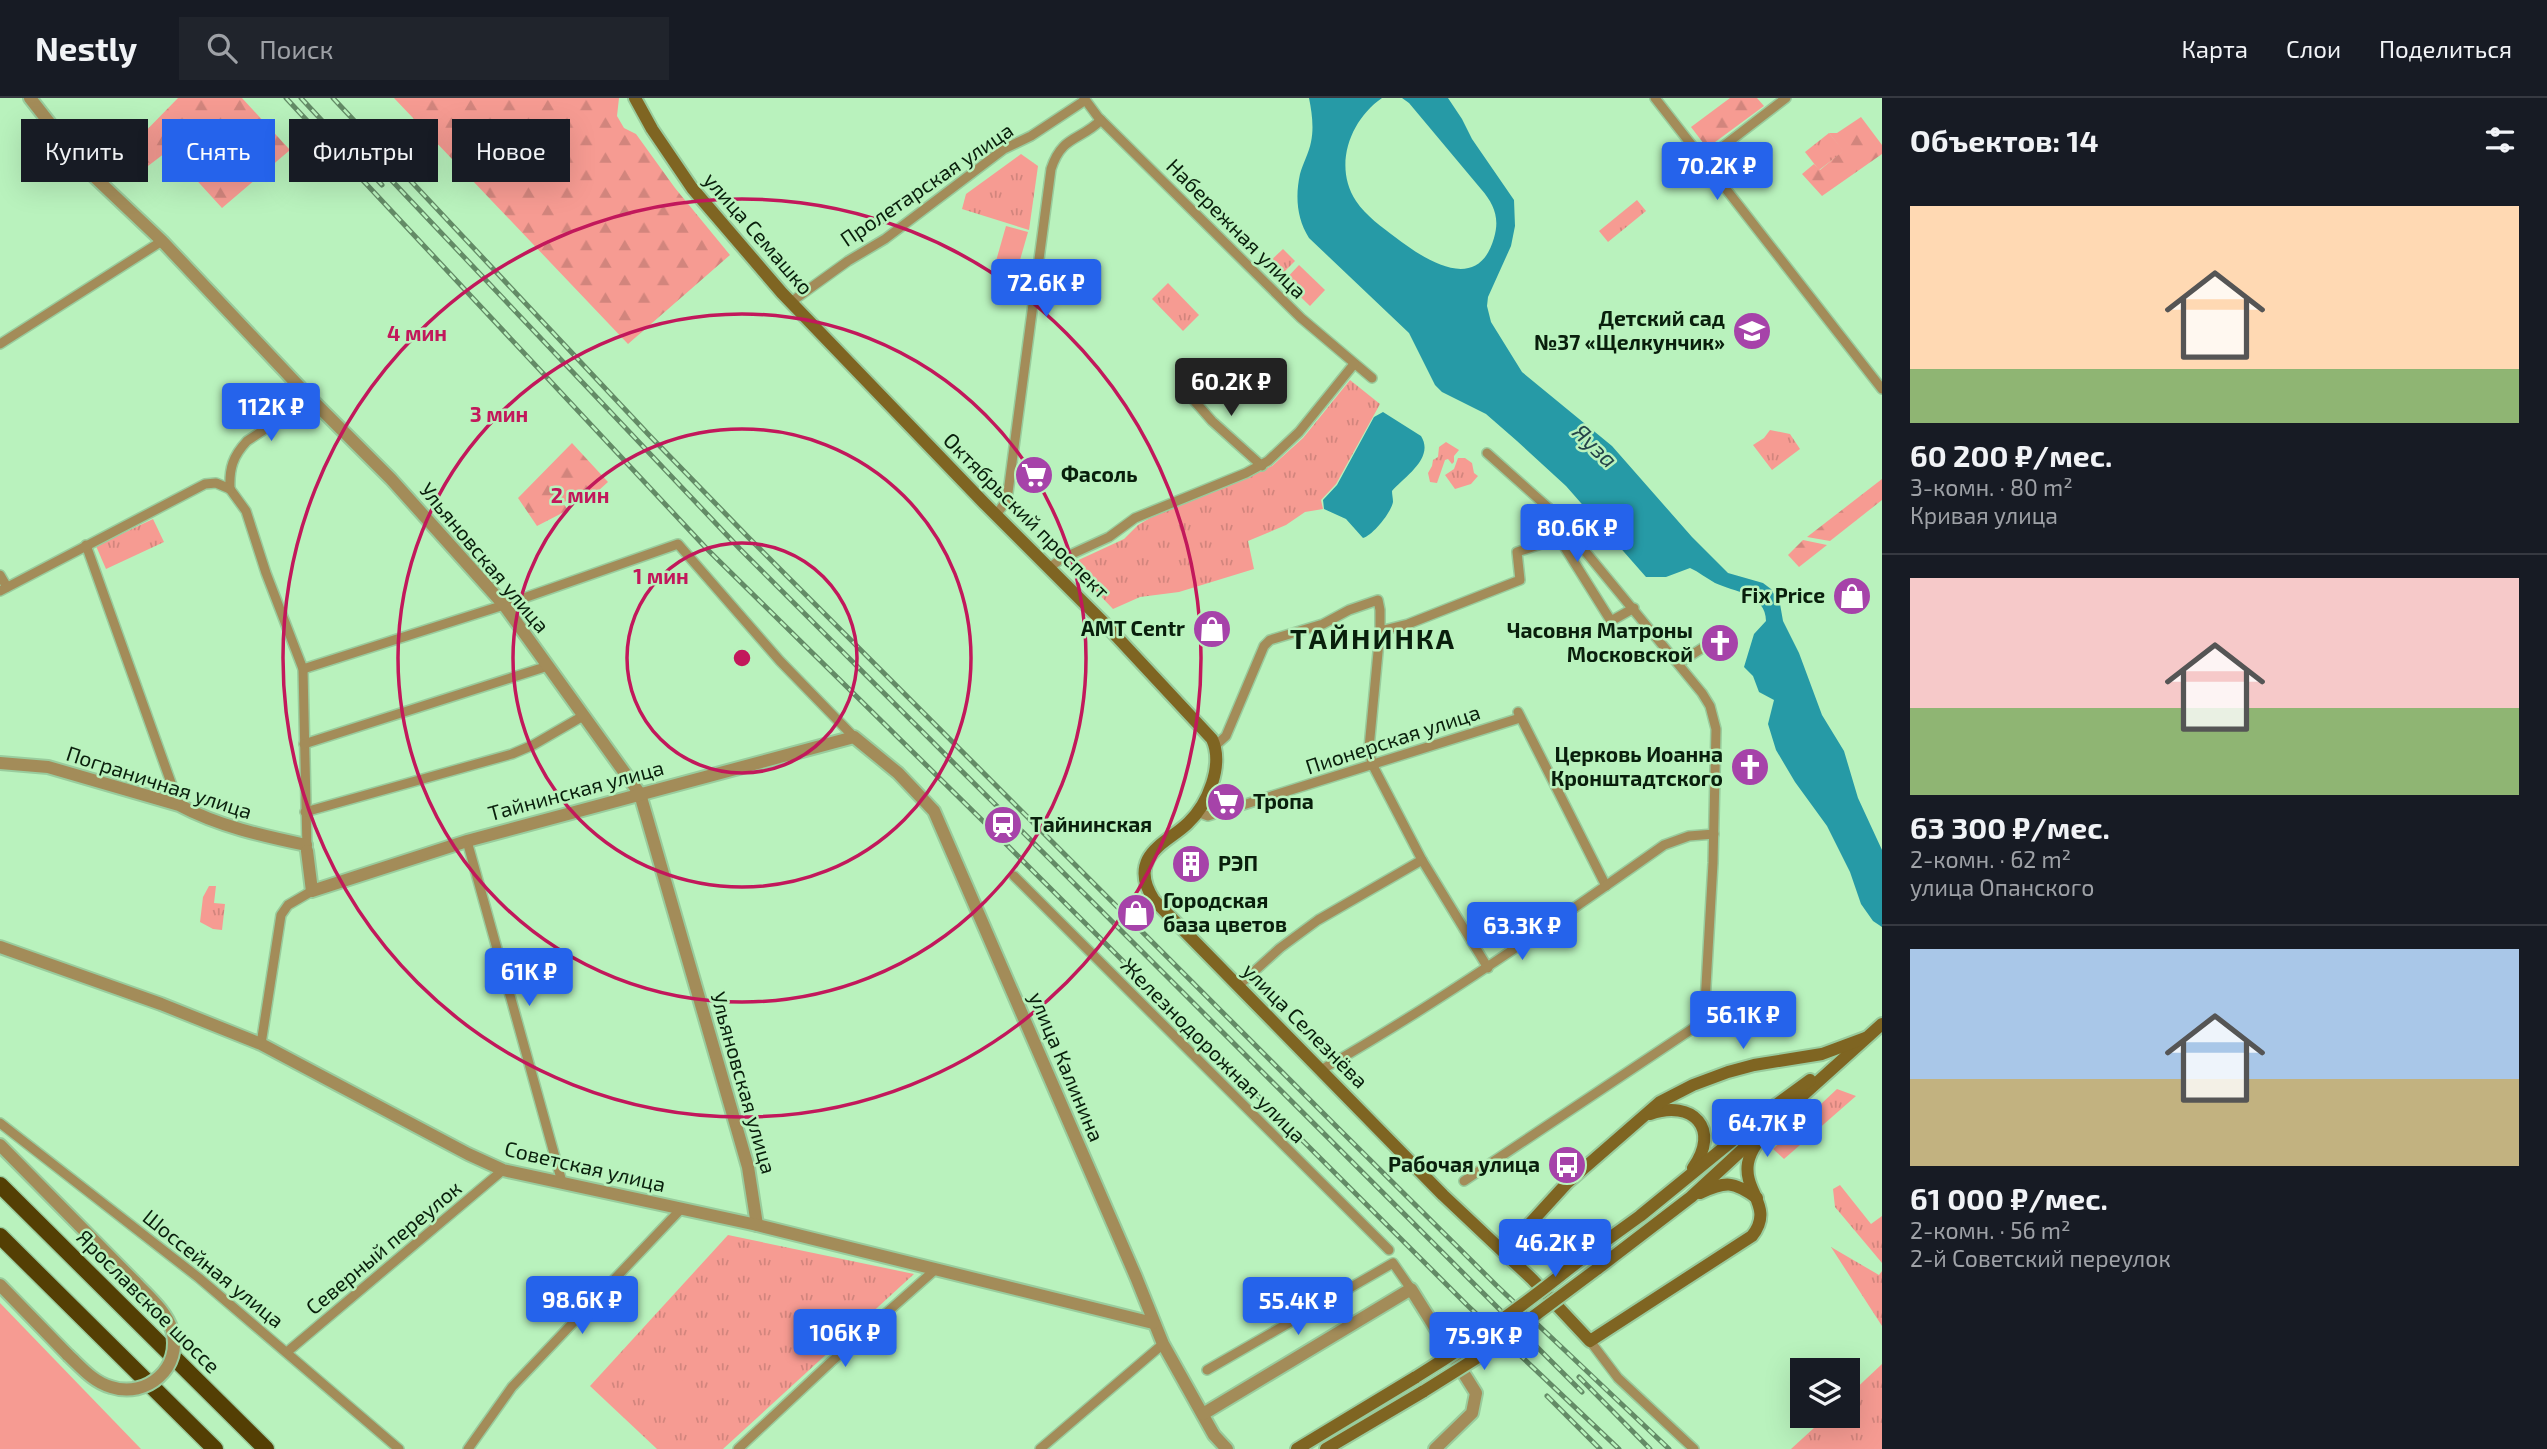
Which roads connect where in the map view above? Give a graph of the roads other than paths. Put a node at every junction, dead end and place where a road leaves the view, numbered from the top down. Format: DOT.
graph roads {
  1 [pos="30,98"];
  2 [pos="635,98"];
  3 [pos="1655,98"];
  4 [pos="1786,98"];
  5 [pos="1084,99"];
  6 [pos="1101,120"];
  7 [pos="1704,161"];
  8 [pos="162,241"];
  9 [pos="791,302"];
  10 [pos="810,323"];
  11 [pos="0,344"];
  12 [pos="1354,365"];
  13 [pos="1372,378"];
  14 [pos="1183,388"];
  15 [pos="1882,389"];
  16 [pos="311,399"];
  17 [pos="1487,453"];
  18 [pos="1262,466"];
  19 [pos="230,489"];
  20 [pos="996,515"];
  21 [pos="86,545"];
  22 [pos="1049,568"];
  23 [pos="0,575"];
  24 [pos="4,589"];
  25 [pos="504,605"];
  26 [pos="1634,608"];
  27 [pos="1380,631"];
  28 [pos="1704,647"];
  29 [pos="1679,663"];
  30 [pos="548,666"];
  31 [pos="303,669"];
  32 [pos="583,716"];
  33 [pos="854,737"];
  34 [pos="304,744"];
  35 [pos="1215,746"];
  36 [pos="0,764"];
  37 [pos="1372,764"];
  38 [pos="640,794"];
  39 [pos="179,805"];
  40 [pos="305,811"];
  41 [pos="1197,812"];
  42 [pos="1714,834"];
  43 [pos="467,841"];
  44 [pos="306,848"];
  45 [pos="1422,860"];
  46 [pos="1014,876"];
  47 [pos="1606,886"];
  48 [pos="312,891"];
  49 [pos="0,947"];
  50 [pos="1488,968"];
  51 [pos="1238,986"];
  52 [pos="1882,1024"];
  53 [pos="1865,1038"];
  54 [pos="261,1044"];
  55 [pos="1835,1066"];
  56 [pos="1321,1070"];
  57 [pos="1646,1115"];
  58 [pos="1774,1122"];
  59 [pos="0,1123"];
  60 [pos="0,1145"];
  61 [pos="503,1170"];
  62 [pos="1464,1181"];
  63 [pos="562,1182"];
  64 [pos="1683,1183"];
  65 [pos="0,1185"];
  66 [pos="1691,1197"];
  67 [pos="1757,1198"];
  68 [pos="681,1209"];
  69 [pos="757,1225"];
  70 [pos="0,1236"];
  71 [pos="1389,1250"];
  72 [pos="1504,1252"];
  73 [pos="937,1269"];
  74 [pos="0,1285"];
  75 [pos="1411,1289"];
  76 [pos="1153,1323"];
  77 [pos="1590,1341"];
  78 [pos="1163,1344"];
  79 [pos="287,1352"];
  80 [pos="1207,1370"];
  81 [pos="1203,1413"];
  82 [pos="1214,1435"];
  83 [pos="213,1449"];
  84 [pos="266,1449"];
  85 [pos="399,1449"];
  86 [pos="468,1449"];
  87 [pos="738,1449"];
  88 [pos="1040,1449"];
  89 [pos="1218,1449"];
  90 [pos="1227,1449"];
  91 [pos="1297,1449"];
  92 [pos="1326,1449"];
  93 [pos="1435,1449"];
  94 [pos="1694,1449"];
  1 -- 8 [label="street, Ульяновская улица"];
  2 -- 9 [label="main road, улица Семашко"];
  3 -- 7 [label="street"];
  4 -- 7 [label="street"];
  5 -- 6 [label="street, Набережная улица"];
  5 -- 9 [label="street, Пролетарская улица"];
  6 -- 12 [label="street, Набережная улица"];
  6 -- 20 [label="street"];
  7 -- 15 [label="street"];
  8 -- 11 [label="street"];
  8 -- 16 [label="street, Ульяновская улица"];
  9 -- 10 [label="main road, улица Семашко"];
  10 -- 20 [label="main road, Октябрьский проспект"];
  12 -- 13 [label="street, Набережная улица"];
  12 -- 18 [label="street"];
  14 -- 18 [label="street"];
  16 -- 19 [label="street"];
  16 -- 25 [label="street, Ульяновская улица"];
  17 -- 26 [label="street"];
  18 -- 22 [label="street"];
  19 -- 21 [label="street"];
  19 -- 31 [label="street"];
  20 -- 22 [label="main road, Октябрьский проспект"];
  21 -- 24 [label="street"];
  21 -- 39 [label="street"];
  22 -- 35 [label="main road, Октябрьский проспект"];
  23 -- 24 [label="street"];
  25 -- 30 [label="street, Ульяновская улица"];
  25 -- 31 [label="street"];
  25 -- 33 [label="street"];
  26 -- 27 [label="street"];
  26 -- 29 [label="street"];
  27 -- 35 [label="street"];
  27 -- 37 [label="street"];
  28 -- 29 [label="street"];
  29 -- 42 [label="street"];
  30 -- 32 [label="street, Ульяновская улица"];
  30 -- 34 [label="street"];
  31 -- 34 [label="street"];
  32 -- 38 [label="street, Ульяновская улица"];
  32 -- 40 [label="street"];
  33 -- 38 [label="street, Тайнинская улица"];
  33 -- 76 [label="street, улица Калинина"];
  34 -- 40 [label="street"];
  35 -- 41 [label="main road"];
  36 -- 39 [label="street, Пограничная улица"];
  37 -- 41 [label="street, Пионерская улица"];
  37 -- 45 [label="street"];
  37 -- 47 [label="street, Пионерская улица"];
  38 -- 43 [label="street, Тайнинская улица"];
  38 -- 69 [label="street, Ульяновская улица"];
  39 -- 44 [label="street, Пограничная улица"];
  40 -- 44 [label="street"];
  41 -- 51 [label="main road, улица Селезнёва"];
  42 -- 47 [label="street"];
  42 -- 62 [label="street"];
  43 -- 48 [label="street, Тайнинская улица"];
  43 -- 63 [label="street"];
  44 -- 48 [label="street"];
  45 -- 50 [label="street"];
  45 -- 51 [label="street"];
  46 -- 71 [label="street, Железнодорожная улица"];
  47 -- 50 [label="street"];
  48 -- 54 [label="street"];
  49 -- 54 [label="street, Советская улица"];
  50 -- 56 [label="street"];
  51 -- 56 [label="main road, улица Селезнёва"];
  52 -- 53 [label="main road"];
  53 -- 55 [label="main road"];
  53 -- 57 [label="main road"];
  54 -- 61 [label="street, Советская улица"];
  55 -- 58 [label="main road"];
  55 -- 64 [label="main road"];
  56 -- 72 [label="main road, улица Селезнёва"];
  57 -- 64 [label="main road"];
  57 -- 72 [label="main road"];
  58 -- 66 [label="main road"];
  58 -- 67 [label="main road"];
  59 -- 79 [label="street, Шоссейная улица"];
  60 -- 74 [label="street, bridge"];
  61 -- 63 [label="street, Советская улица"];
  61 -- 79 [label="street, Северный переулок"];
  63 -- 68 [label="street, Советская улица"];
  64 -- 91 [label="main road, bridge"];
  65 -- 84 [label="highway, Ярославское шоссе"];
  66 -- 67 [label="main road"];
  66 -- 92 [label="main road, bridge"];
  67 -- 77 [label="main road"];
  68 -- 69 [label="street, Советская улица"];
  68 -- 86 [label="street"];
  69 -- 73 [label="street, Советская улица"];
  70 -- 83 [label="highway"];
  72 -- 77 [label="main road, улица Селезнёва"];
  73 -- 76 [label="street, Советская улица"];
  73 -- 87 [label="street"];
  75 -- 80 [label="street"];
  75 -- 81 [label="street"];
  75 -- 93 [label="street"];
  76 -- 78 [label="street, улица Калинина"];
  77 -- 94 [label="street"];
  78 -- 81 [label="street, улица Калинина"];
  78 -- 88 [label="street"];
  79 -- 85 [label="street, Шоссейная улица"];
  81 -- 82 [label="street, улица Калинина"];
  82 -- 89 [label="street"];
  82 -- 90 [label="street"];
}
